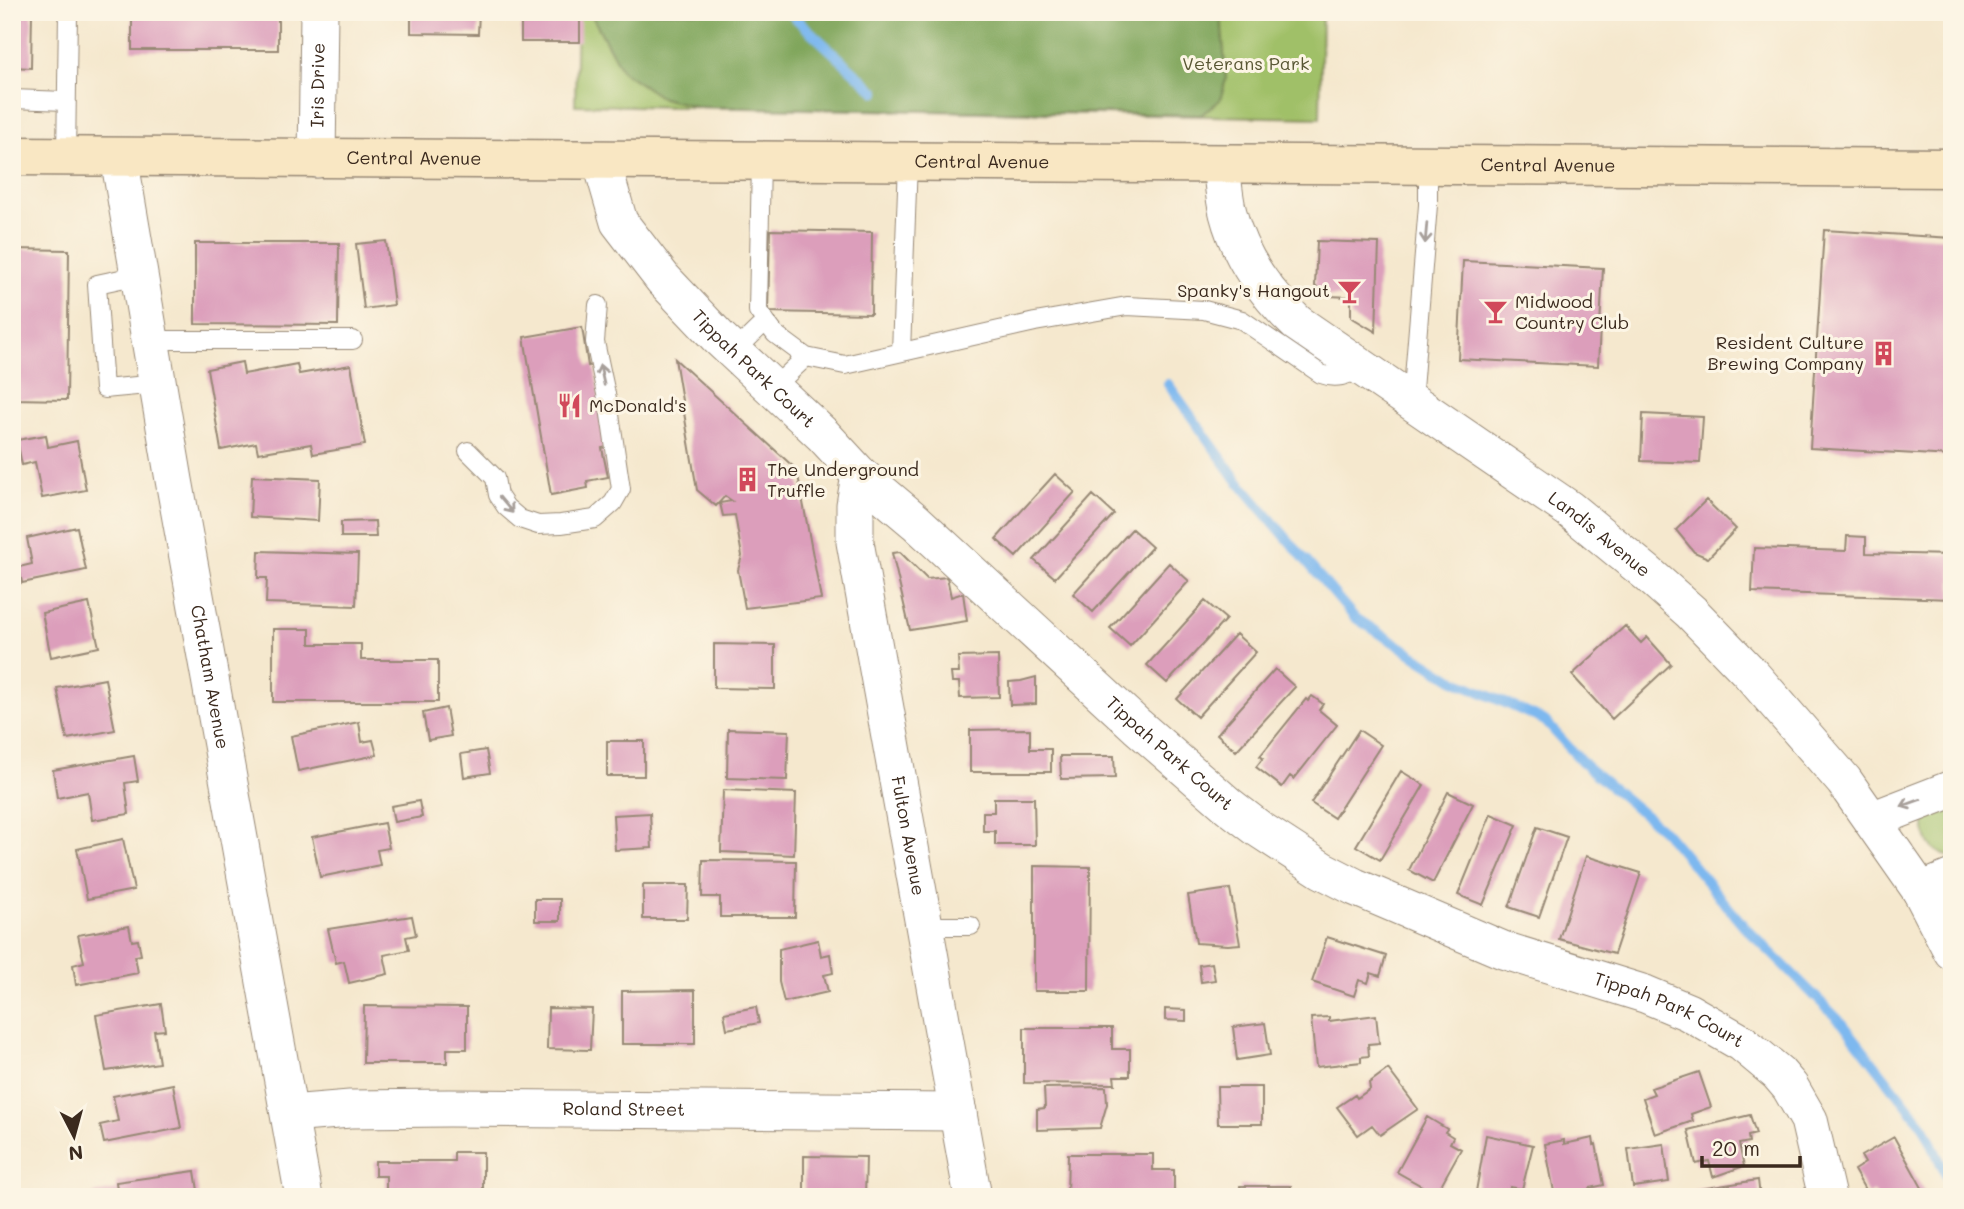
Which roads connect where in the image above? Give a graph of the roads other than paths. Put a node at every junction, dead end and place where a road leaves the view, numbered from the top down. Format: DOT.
graph roads {
  1 [pos="68,12"];
  2 [pos="319,12"];
  3 [pos="12,99"];
  4 [pos="66,101"];
  5 [pos="12,156"];
  6 [pos="66,157"];
  7 [pos="119,157"];
  8 [pos="317,159"];
  9 [pos="601,160"];
  10 [pos="761,161"];
  11 [pos="908,162"];
  12 [pos="1221,164"];
  13 [pos="1428,165"];
  14 [pos="1952,168"];
  15 [pos="139,275"];
  16 [pos="598,305"];
  17 [pos="766,321"];
  18 [pos="150,340"];
  19 [pos="354,340"];
  20 [pos="734,352"];
  21 [pos="901,352"];
  22 [pos="806,357"];
  23 [pos="1363,368"];
  24 [pos="158,384"];
  25 [pos="773,388"];
  26 [pos="1412,402"];
  27 [pos="468,451"];
  28 [pos="860,475"];
  29 [pos="1952,789"];
  30 [pos="1872,821"];
  31 [pos="1936,885"];
  32 [pos="924,926"];
  33 [pos="971,926"];
  34 [pos="1952,951"];
  35 [pos="958,1112"];
  36 [pos="290,1114"];
  37 [pos="304,1197"];
  38 [pos="973,1197"];
  39 [pos="1827,1197"];
  1 -- 4 [label="lane"];
  2 -- 8 [label="street, Iris Drive"];
  3 -- 4 [label="lane"];
  4 -- 6 [label="lane"];
  5 -- 6 [label="main road, Central Avenue"];
  6 -- 7 [label="main road, Central Avenue"];
  7 -- 8 [label="main road, Central Avenue"];
  7 -- 15 [label="street, Chatham Avenue"];
  8 -- 9 [label="main road, Central Avenue"];
  9 -- 10 [label="main road, Central Avenue"];
  9 -- 20 [label="street, Tippah Park Court"];
  10 -- 11 [label="main road, Central Avenue"];
  10 -- 17 [label="lane"];
  11 -- 12 [label="main road, Central Avenue"];
  11 -- 21 [label="lane"];
  12 -- 13 [label="main road, Central Avenue"];
  12 -- 23 [label="street, Landis Avenue"];
  13 -- 14 [label="main road, Central Avenue"];
  13 -- 26 [label="lane, one-way"];
  15 -- 18 [label="street, Chatham Avenue"];
  15 -- 24 [label="lane"];
  27 -- 16 [label="lane, one-way"];
  17 -- 20 [label="lane"];
  17 -- 22 [label="lane"];
  18 -- 19 [label="lane"];
  18 -- 24 [label="street, Chatham Avenue"];
  20 -- 25 [label="street, Tippah Park Court"];
  21 -- 22 [label="lane"];
  21 -- 23 [label="lane"];
  22 -- 25 [label="lane"];
  23 -- 26 [label="street, Landis Avenue"];
  24 -- 36 [label="street, Chatham Avenue"];
  25 -- 28 [label="street, Tippah Park Court"];
  26 -- 30 [label="street, Landis Avenue"];
  28 -- 32 [label="street, Fulton Avenue"];
  28 -- 39 [label="street, Tippah Park Court"];
  29 -- 30 [label="street, one-way"];
  30 -- 31 [label="street, Landis Avenue"];
  31 -- 34 [label="street, Landis Avenue"];
  32 -- 33 [label="lane"];
  32 -- 35 [label="street, Fulton Avenue"];
  35 -- 36 [label="street, Roland Street"];
  35 -- 38 [label="street, Fulton Avenue"];
  36 -- 37 [label="street, Chatham Avenue"];
}
